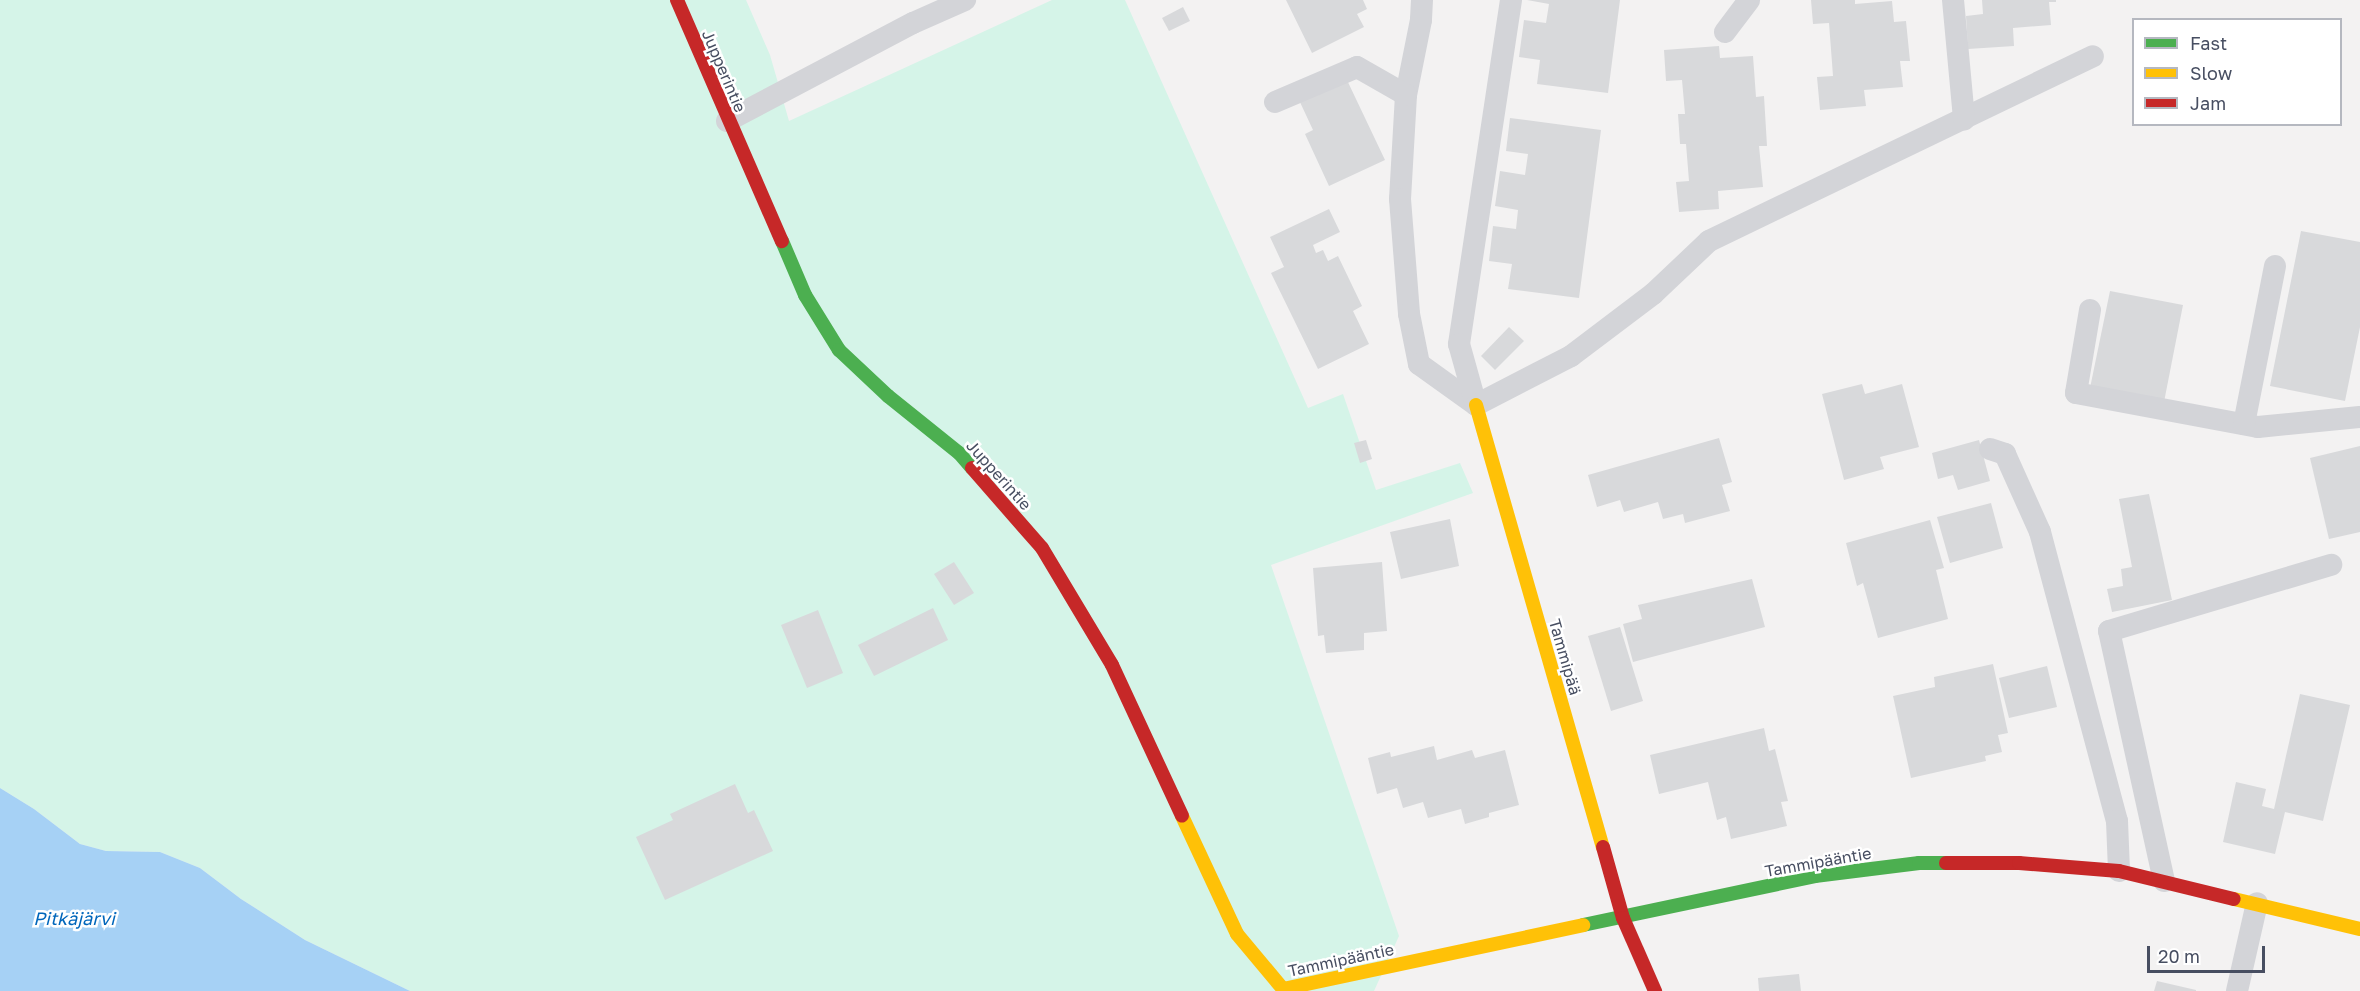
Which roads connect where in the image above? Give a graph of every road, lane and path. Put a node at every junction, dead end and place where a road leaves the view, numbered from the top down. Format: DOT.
graph roads {
  1 [pos="677,0"];
  2 [pos="965,0"];
  3 [pos="1422,0"];
  4 [pos="1512,0"];
  5 [pos="1749,0"];
  6 [pos="1953,0"];
  7 [pos="1725,32"];
  8 [pos="2093,56"];
  9 [pos="1406,95"];
  10 [pos="1275,102"];
  11 [pos="1964,119"];
  12 [pos="727,121"];
  13 [pos="2275,266"];
  14 [pos="2090,310"];
  15 [pos="1476,405"];
  16 [pos="2360,417"];
  17 [pos="2244,424"];
  18 [pos="1989,449"];
  19 [pos="2331,565"];
  20 [pos="2119,871"];
  21 [pos="2164,881"];
  22 [pos="2257,903"];
  23 [pos="1623,918"];
  24 [pos="2360,929"];
  25 [pos="1283,989"];
  26 [pos="1655,991"];
  27 [pos="2237,991"];
  1 -- 12 [label="street, Jupperintie"];
  2 -- 12 [label="lane"];
  3 -- 9 [label="lane"];
  4 -- 15 [label="lane"];
  5 -- 7 [label="lane"];
  6 -- 11 [label="lane"];
  8 -- 11 [label="lane"];
  9 -- 10 [label="lane"];
  9 -- 15 [label="lane"];
  11 -- 15 [label="lane"];
  12 -- 25 [label="street, Jupperintie"];
  13 -- 17 [label="lane"];
  14 -- 17 [label="lane"];
  15 -- 23 [label="street, Tammipää"];
  16 -- 17 [label="lane"];
  18 -- 20 [label="lane"];
  19 -- 21 [label="lane"];
  20 -- 21 [label="street, Tammipääntie"];
  20 -- 23 [label="street, Tammipääntie"];
  21 -- 22 [label="street, Tammipääntie"];
  22 -- 24 [label="street, Tammipääntie"];
  22 -- 27 [label="lane"];
  23 -- 25 [label="street, Tammipääntie"];
  23 -- 26 [label="street, Tammipää"];
}
